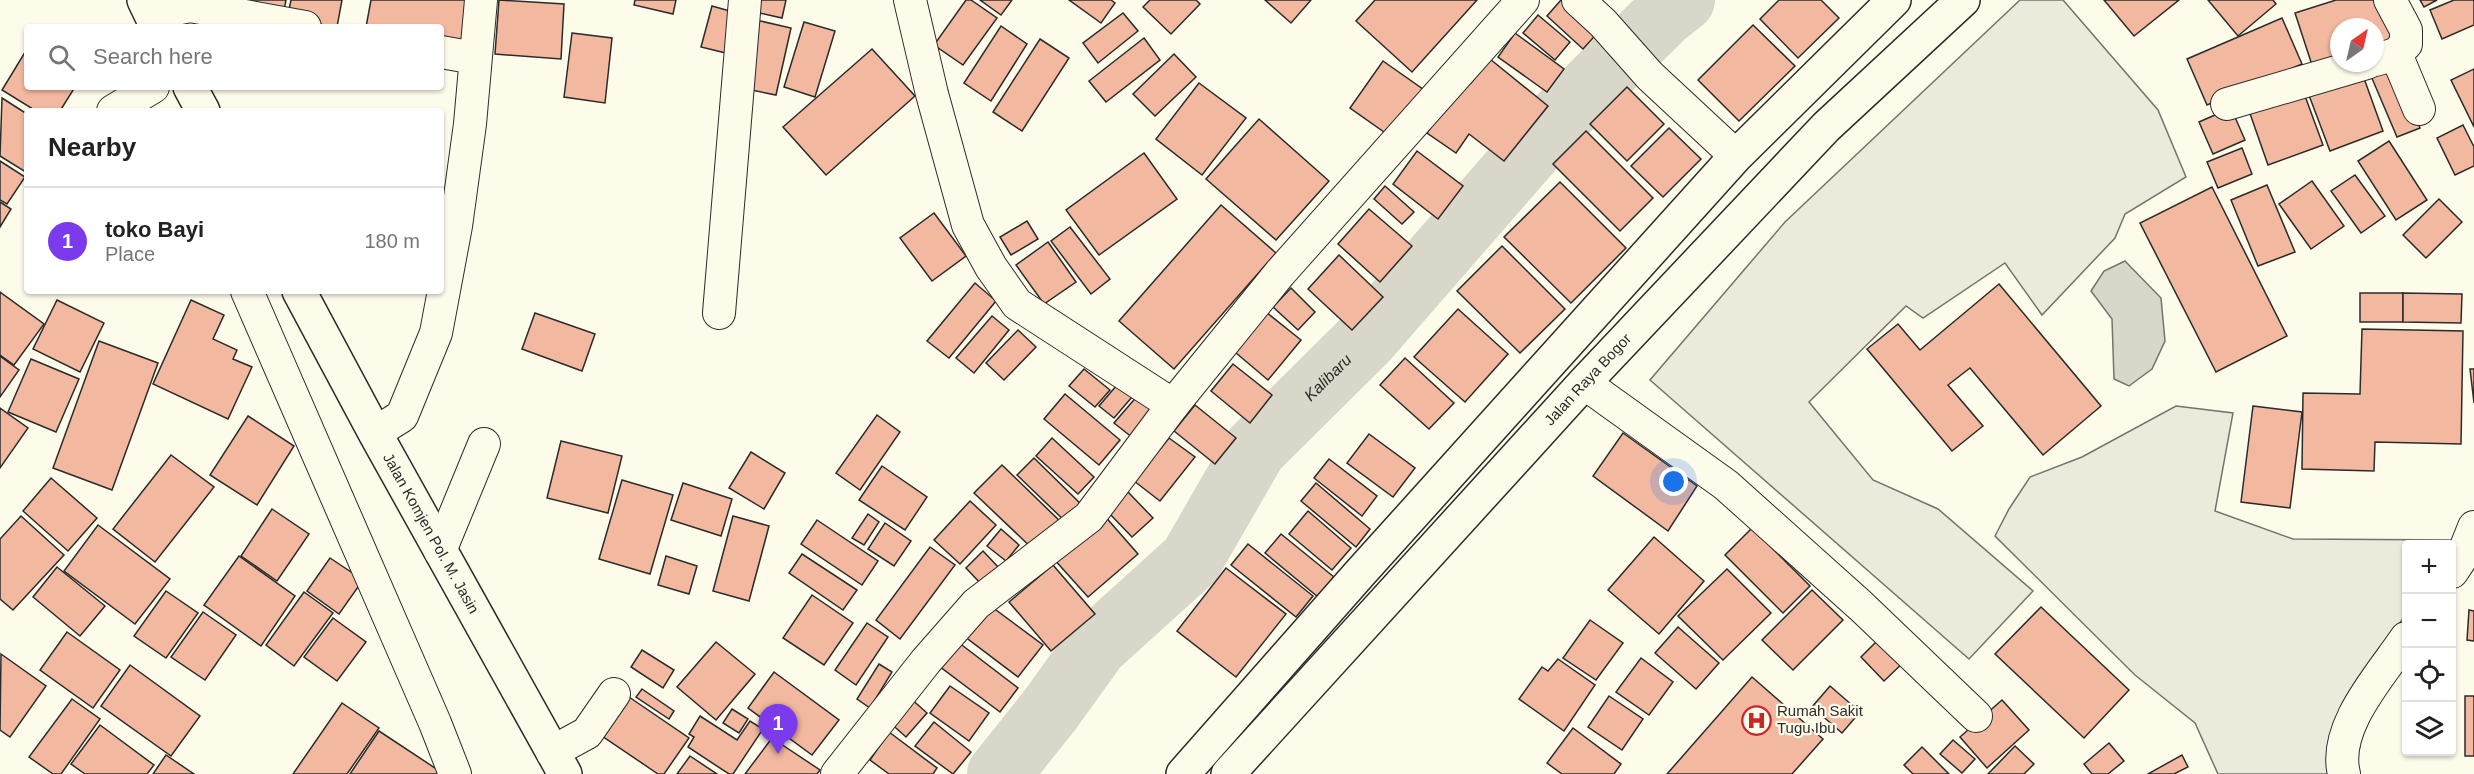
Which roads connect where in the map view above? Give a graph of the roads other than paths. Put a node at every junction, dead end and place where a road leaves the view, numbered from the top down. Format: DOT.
graph roads {
  1 [pos="481,0"];
  2 [pos="745,0"];
  3 [pos="910,0"];
  4 [pos="1523,0"];
  5 [pos="1578,0"];
  6 [pos="1894,0"];
  7 [pos="1963,0"];
  8 [pos="2390,0"];
  9 [pos="151,14"];
  10 [pos="289,24"];
  11 [pos="444,53"];
  12 [pos="2386,57"];
  13 [pos="475,58"];
  14 [pos="2336,72"];
  15 [pos="147,90"];
  16 [pos="154,90"];
  17 [pos="192,90"];
  18 [pos="2227,104"];
  19 [pos="118,108"];
  20 [pos="162,108"];
  21 [pos="201,108"];
  22 [pos="2419,110"];
  23 [pos="1736,156"];
  24 [pos="444,290"];
  25 [pos="248,294"];
  26 [pos="301,294"];
  27 [pos="443,294"];
  28 [pos="719,313"];
  29 [pos="1584,383"];
  30 [pos="1173,405"];
  31 [pos="375,433"];
  32 [pos="484,444"];
  33 [pos="2474,527"];
  34 [pos="440,552"];
  35 [pos="2462,563"];
  36 [pos="2402,644"];
  37 [pos="614,694"];
  38 [pos="1976,716"];
  39 [pos="559,763"];
  40 [pos="455,774"];
  41 [pos="837,774"];
  42 [pos="1183,774"];
  43 [pos="1228,774"];
  44 [pos="2344,774"];
  1 -- 13 [label="street"];
  2 -- 28 [label="street"];
  3 -- 30 [label="street"];
  4 -- 30 [label="street"];
  5 -- 23 [label="street"];
  6 -- 23 [label="main road"];
  7 -- 29 [label="main road, Jalan Raya Bogor"];
  8 -- 12 [label="street"];
  9 -- 10 [label="street"];
  11 -- 13 [label="street"];
  12 -- 22 [label="street"];
  13 -- 24 [label="street"];
  14 -- 18 [label="street"];
  15 -- 19 [label="street"];
  16 -- 20 [label="street"];
  17 -- 21 [label="main road"];
  23 -- 42 [label="main road"];
  25 -- 40 [label="street"];
  26 -- 31 [label="main road, Jalan Komjen Pol. M. Jasin"];
  27 -- 31 [label="street"];
  29 -- 38 [label="street"];
  29 -- 43 [label="main road, Jalan Raya Bogor"];
  30 -- 41 [label="street"];
  31 -- 34 [label="main road, Jalan Komjen Pol. M. Jasin"];
  32 -- 34 [label="street"];
  33 -- 35 [label="street"];
  34 -- 39 [label="main road, Jalan Komjen Pol. M. Jasin"];
  36 -- 44 [label="street"];
  37 -- 39 [label="street"];
}
